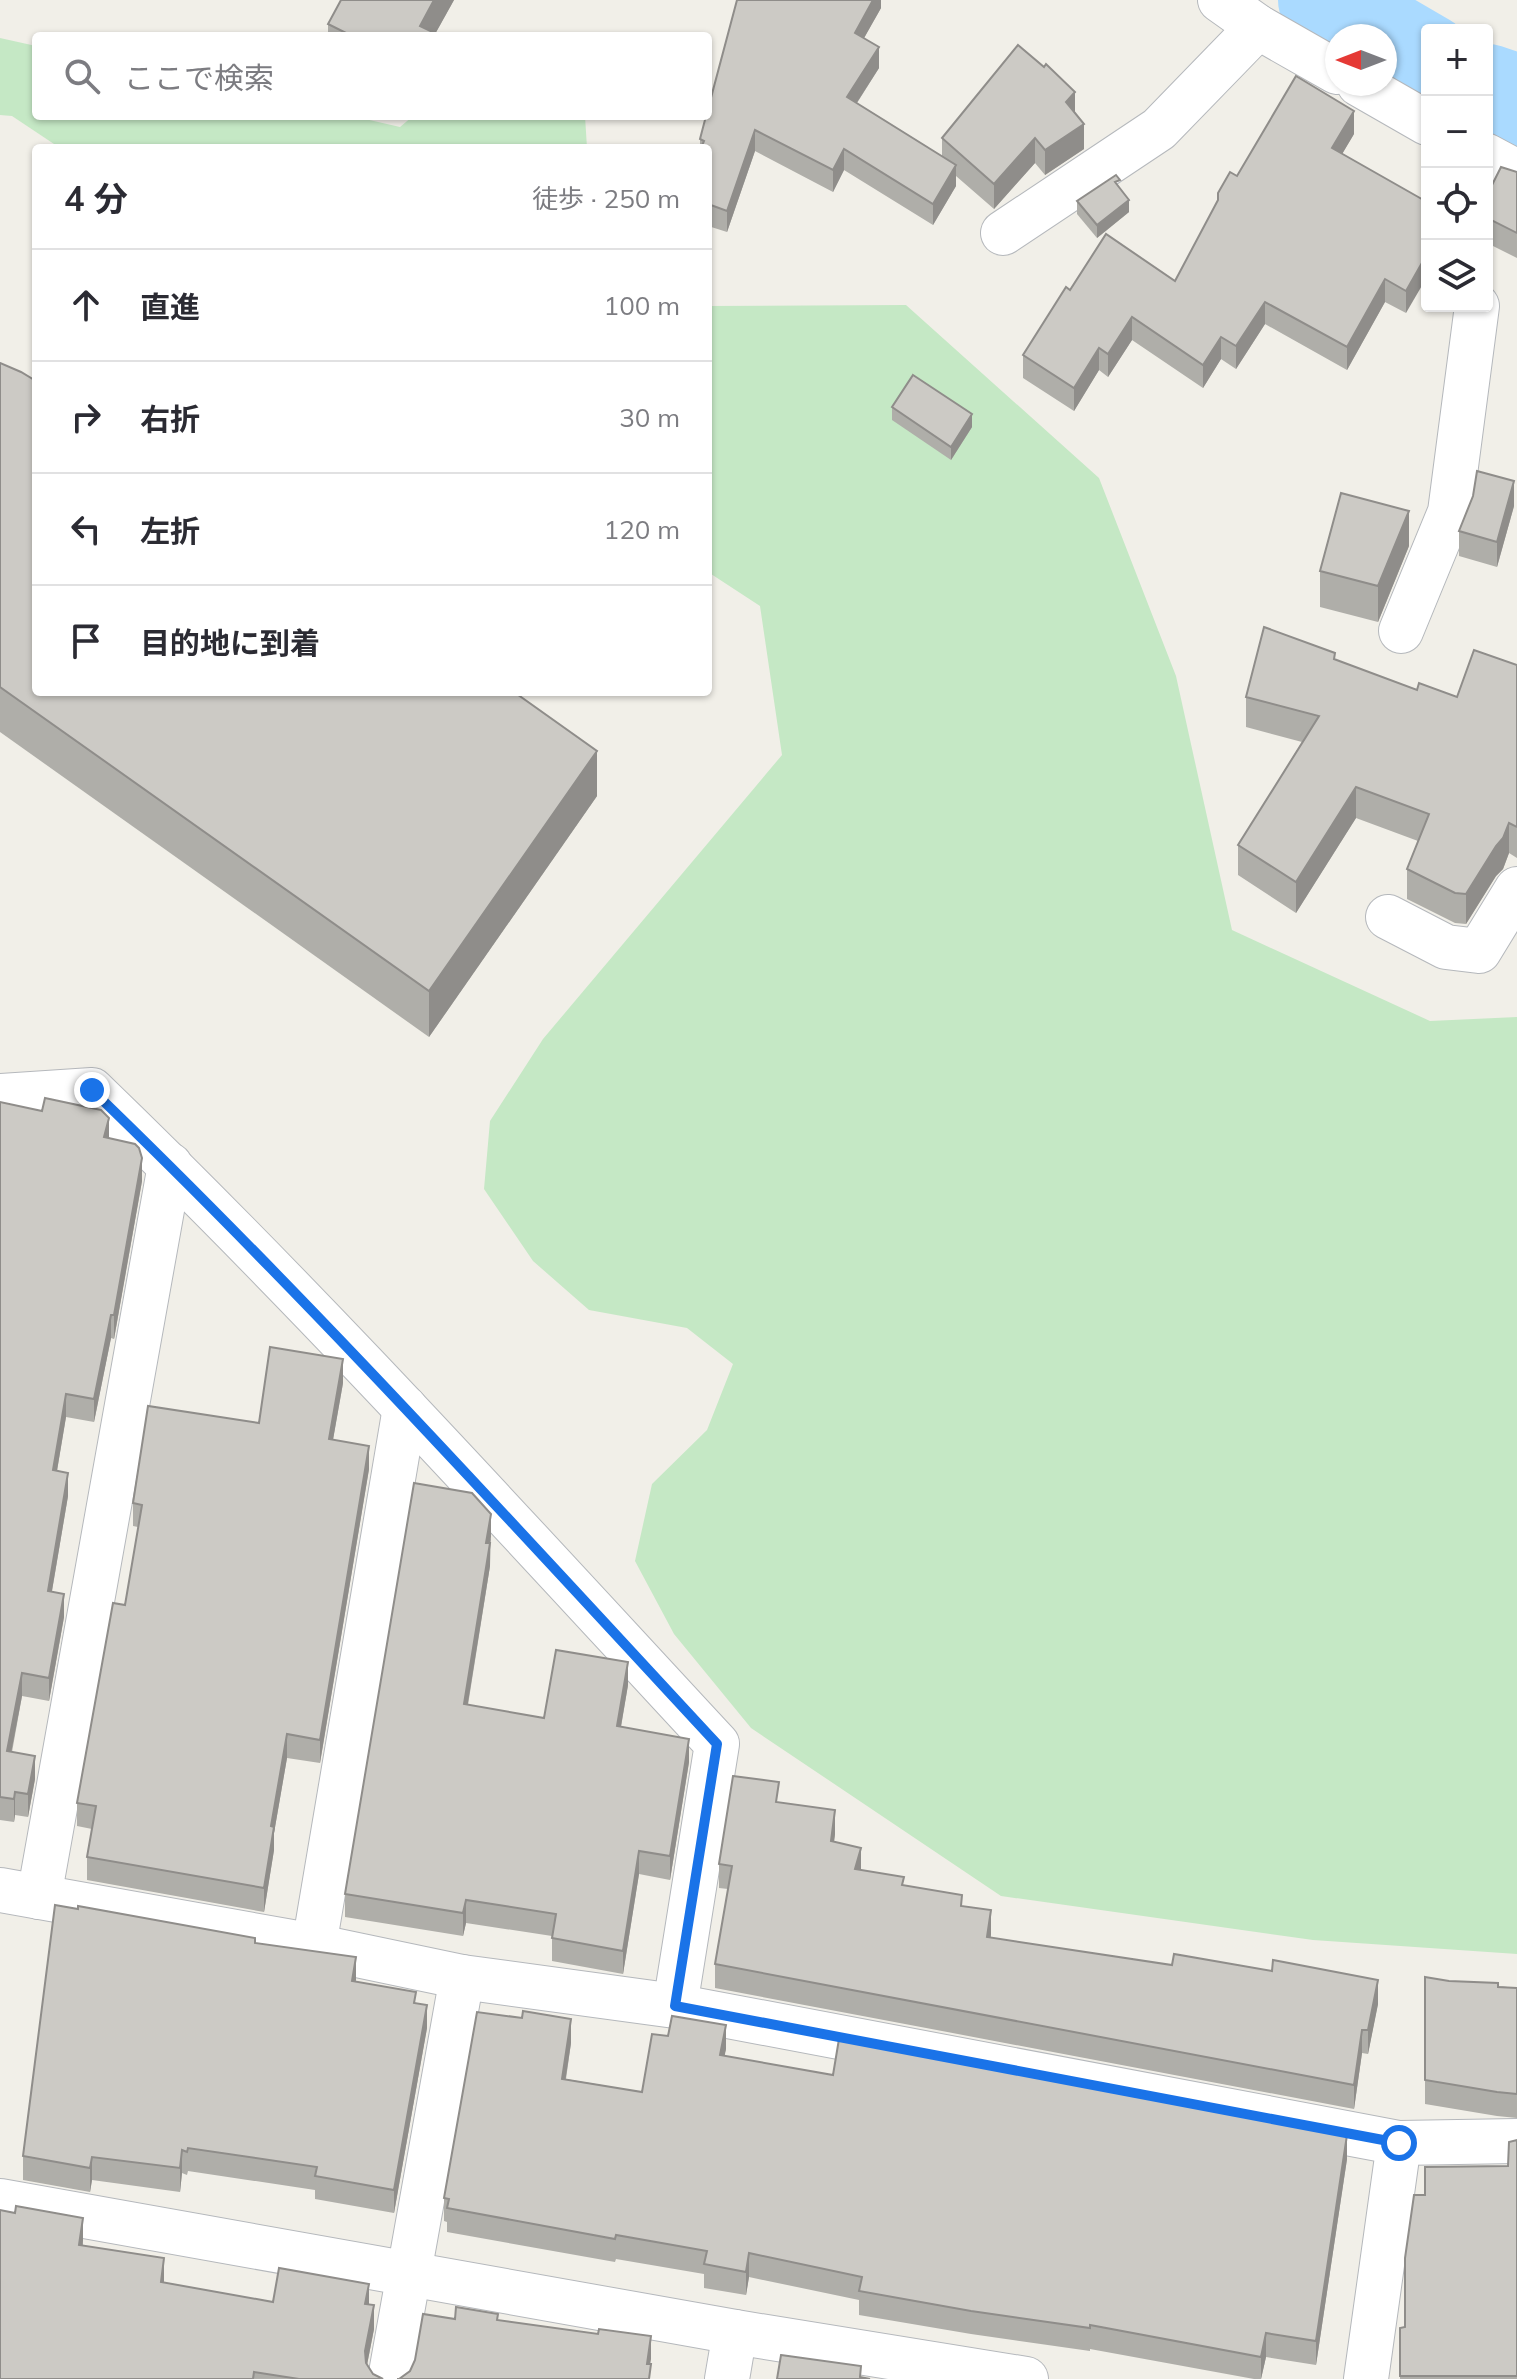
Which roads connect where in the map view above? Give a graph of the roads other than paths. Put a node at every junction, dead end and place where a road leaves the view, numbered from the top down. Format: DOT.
graph roads {
  1 [pos="1220,0"];
  2 [pos="1258,27"];
  3 [pos="1325,65"];
  4 [pos="1380,96"];
  5 [pos="1421,120"];
  6 [pos="1493,159"];
  7 [pos="1517,172"];
  8 [pos="1003,233"];
  9 [pos="1476,312"];
  10 [pos="1401,631"];
  11 [pos="1517,889"];
  12 [pos="1388,917"];
  13 [pos="0,1096"];
  14 [pos="170,1165"];
  15 [pos="405,1408"];
  16 [pos="19,1894"];
  17 [pos="314,1946"];
  18 [pos="462,1977"];
  19 [pos="675,2006"];
  20 [pos="1517,2141"];
  21 [pos="1399,2143"];
  22 [pos="0,2201"];
  23 [pos="409,2272"];
  24 [pos="735,2332"];
  25 [pos="390,2379"];
  26 [pos="727,2379"];
  27 [pos="1026,2379"];
  28 [pos="1366,2379"];
  1 -- 2 [label="street"];
  2 -- 3 [label="street"];
  2 -- 8 [label="street"];
  4 -- 5 [label="street"];
  6 -- 7 [label="street"];
  9 -- 10 [label="street"];
  11 -- 12 [label="street"];
  13 -- 14 [label="street"];
  14 -- 15 [label="street"];
  14 -- 16 [label="street"];
  15 -- 17 [label="street"];
  15 -- 19 [label="street"];
  16 -- 17 [label="street"];
  17 -- 18 [label="street"];
  18 -- 19 [label="street"];
  18 -- 23 [label="street"];
  19 -- 21 [label="street"];
  20 -- 21 [label="street"];
  21 -- 28 [label="street"];
  22 -- 23 [label="street"];
  23 -- 24 [label="street"];
  23 -- 25 [label="street"];
  24 -- 26 [label="street"];
  24 -- 27 [label="street"];
}
